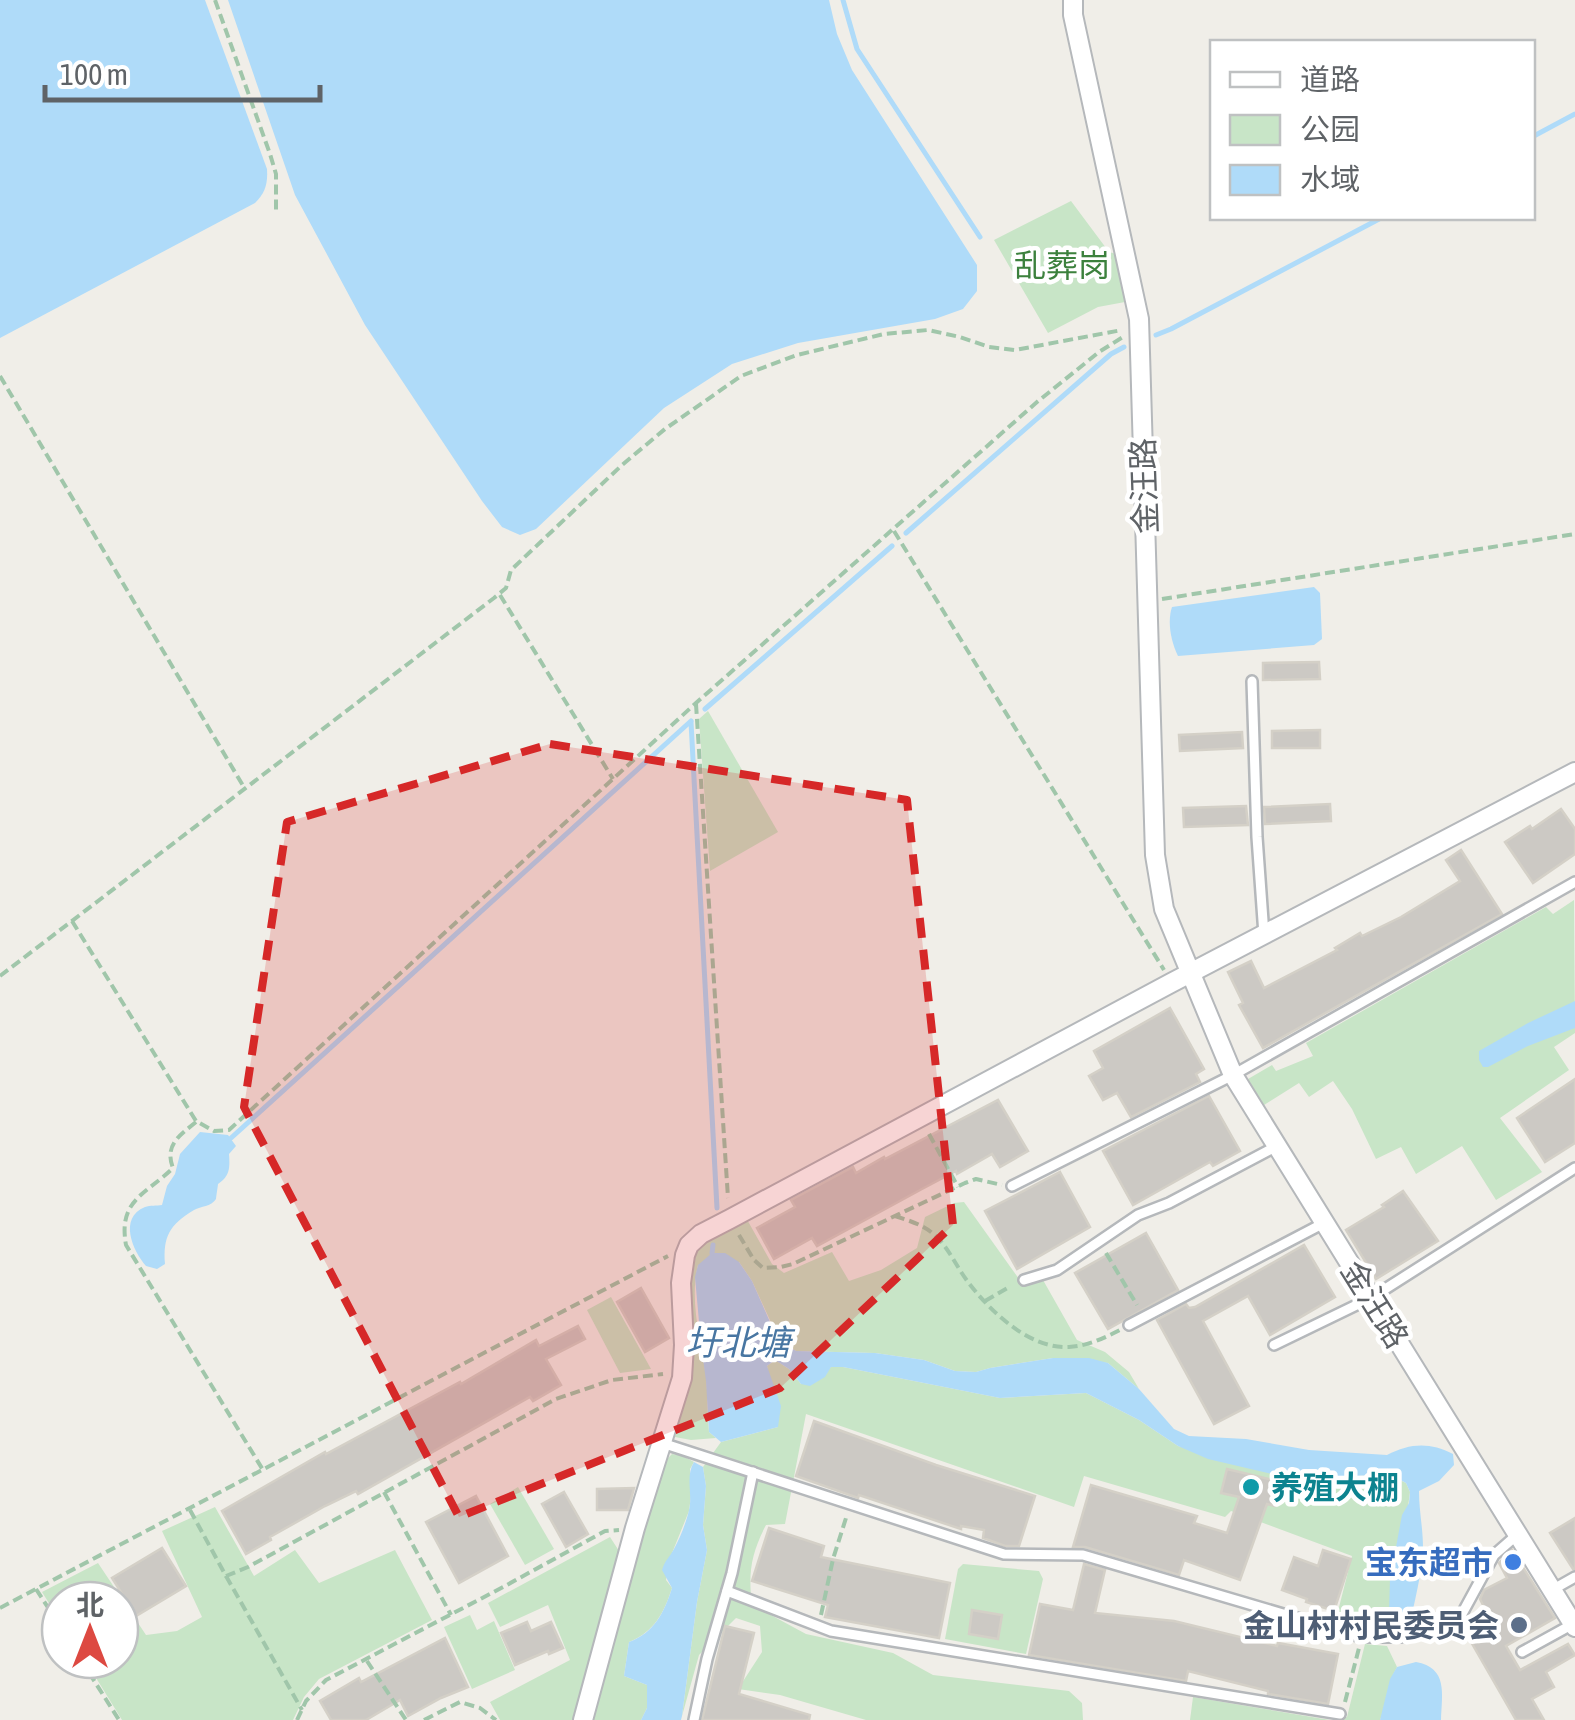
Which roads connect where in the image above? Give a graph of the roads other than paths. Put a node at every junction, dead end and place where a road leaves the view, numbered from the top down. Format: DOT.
graph roads {
  1 [pos="1072,0"];
  2 [pos="1252,680"];
  3 [pos="1575,772"];
  4 [pos="1575,882"];
  5 [pos="1264,934"];
  6 [pos="1190,973"];
  7 [pos="1233,1075"];
  8 [pos="1277,1146"];
  9 [pos="1575,1168"];
  10 [pos="1012,1186"];
  11 [pos="1324,1223"];
  12 [pos="1024,1280"];
  13 [pos="1371,1298"];
  14 [pos="1129,1326"];
  15 [pos="1274,1344"];
  16 [pos="662,1443"];
  17 [pos="754,1472"];
  18 [pos="1518,1534"];
  19 [pos="1575,1577"];
  20 [pos="1552,1590"];
  21 [pos="727,1591"];
  22 [pos="1574,1625"];
  23 [pos="1522,1652"];
  24 [pos="1340,1714"];
  25 [pos="583,1720"];
  26 [pos="694,1720"];
  1 -- 6 [label="street, 金汪路"];
  2 -- 5 [label="lane"];
  3 -- 5 [label="street"];
  4 -- 7 [label="lane"];
  5 -- 6 [label="street"];
  6 -- 7 [label="street, 金汪路"];
  6 -- 16 [label="street"];
  7 -- 8 [label="street, 金汪路"];
  7 -- 10 [label="lane"];
  8 -- 11 [label="street, 金汪路"];
  8 -- 12 [label="lane"];
  9 -- 13 [label="lane"];
  11 -- 13 [label="street, 金汪路"];
  11 -- 14 [label="lane"];
  13 -- 15 [label="lane"];
  13 -- 18 [label="street, 金汪路"];
  16 -- 17 [label="lane"];
  16 -- 25 [label="street"];
  17 -- 18 [label="lane"];
  17 -- 21 [label="lane"];
  18 -- 20 [label="street, 金汪路"];
  19 -- 20 [label="lane"];
  20 -- 22 [label="street, 金汪路"];
  21 -- 24 [label="lane"];
  21 -- 26 [label="lane"];
  22 -- 23 [label="lane"];
}
